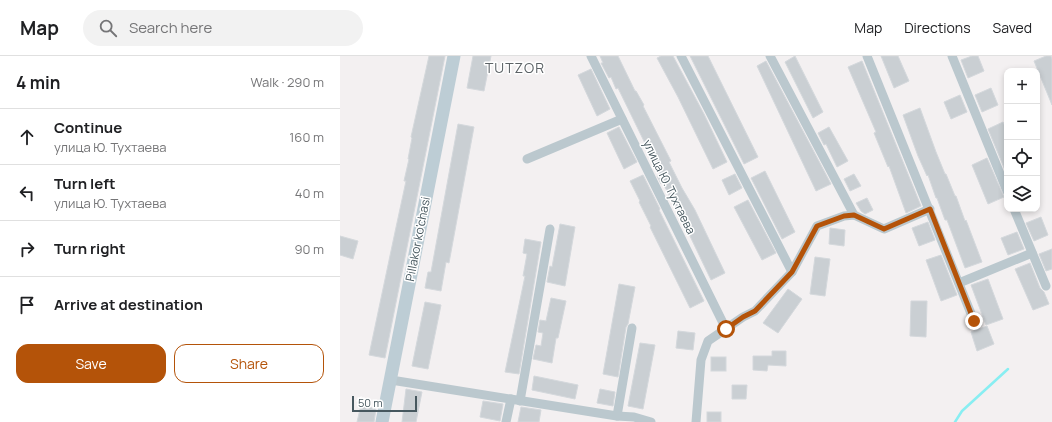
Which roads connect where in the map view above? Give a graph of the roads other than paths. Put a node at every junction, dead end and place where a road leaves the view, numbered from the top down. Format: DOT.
graph roads {
  1 [pos="454,56"];
  2 [pos="591,56"];
  3 [pos="681,56"];
  4 [pos="770,56"];
  5 [pos="867,56"];
  6 [pos="952,56"];
  7 [pos="622,119"];
  8 [pos="526,158"];
  9 [pos="1004,184"];
  10 [pos="930,209"];
  11 [pos="1015,212"];
  12 [pos="854,215"];
  13 [pos="550,229"];
  14 [pos="1032,253"];
  15 [pos="792,272"];
  16 [pos="959,283"];
  17 [pos="1046,286"];
  18 [pos="974,321"];
  19 [pos="632,328"];
  20 [pos="726,329"];
  21 [pos="391,380"];
  22 [pos="515,400"];
  23 [pos="617,416"];
  24 [pos="633,420"];
  25 [pos="382,422"];
  26 [pos="506,422"];
  27 [pos="651,422"];
  28 [pos="696,422"];
  1 -- 21 [label="street, Pillakor ko'chasi"];
  2 -- 7 [label="street, улица Ю. Тухтаева"];
  3 -- 15 [label="street"];
  4 -- 12 [label="street"];
  5 -- 10 [label="street"];
  6 -- 9 [label="street"];
  7 -- 8 [label="street"];
  7 -- 20 [label="street, улица Ю. Тухтаева"];
  10 -- 12 [label="street"];
  10 -- 16 [label="street"];
  11 -- 14 [label="street"];
  12 -- 15 [label="street"];
  13 -- 22 [label="street"];
  14 -- 16 [label="street"];
  14 -- 17 [label="street"];
  15 -- 20 [label="street"];
  16 -- 18 [label="street"];
  19 -- 23 [label="street"];
  20 -- 28 [label="street"];
  21 -- 22 [label="street"];
  21 -- 25 [label="street, Pillakor ko'chasi"];
  22 -- 23 [label="street"];
  22 -- 26 [label="street"];
  23 -- 24 [label="street"];
  24 -- 27 [label="street"];
}
